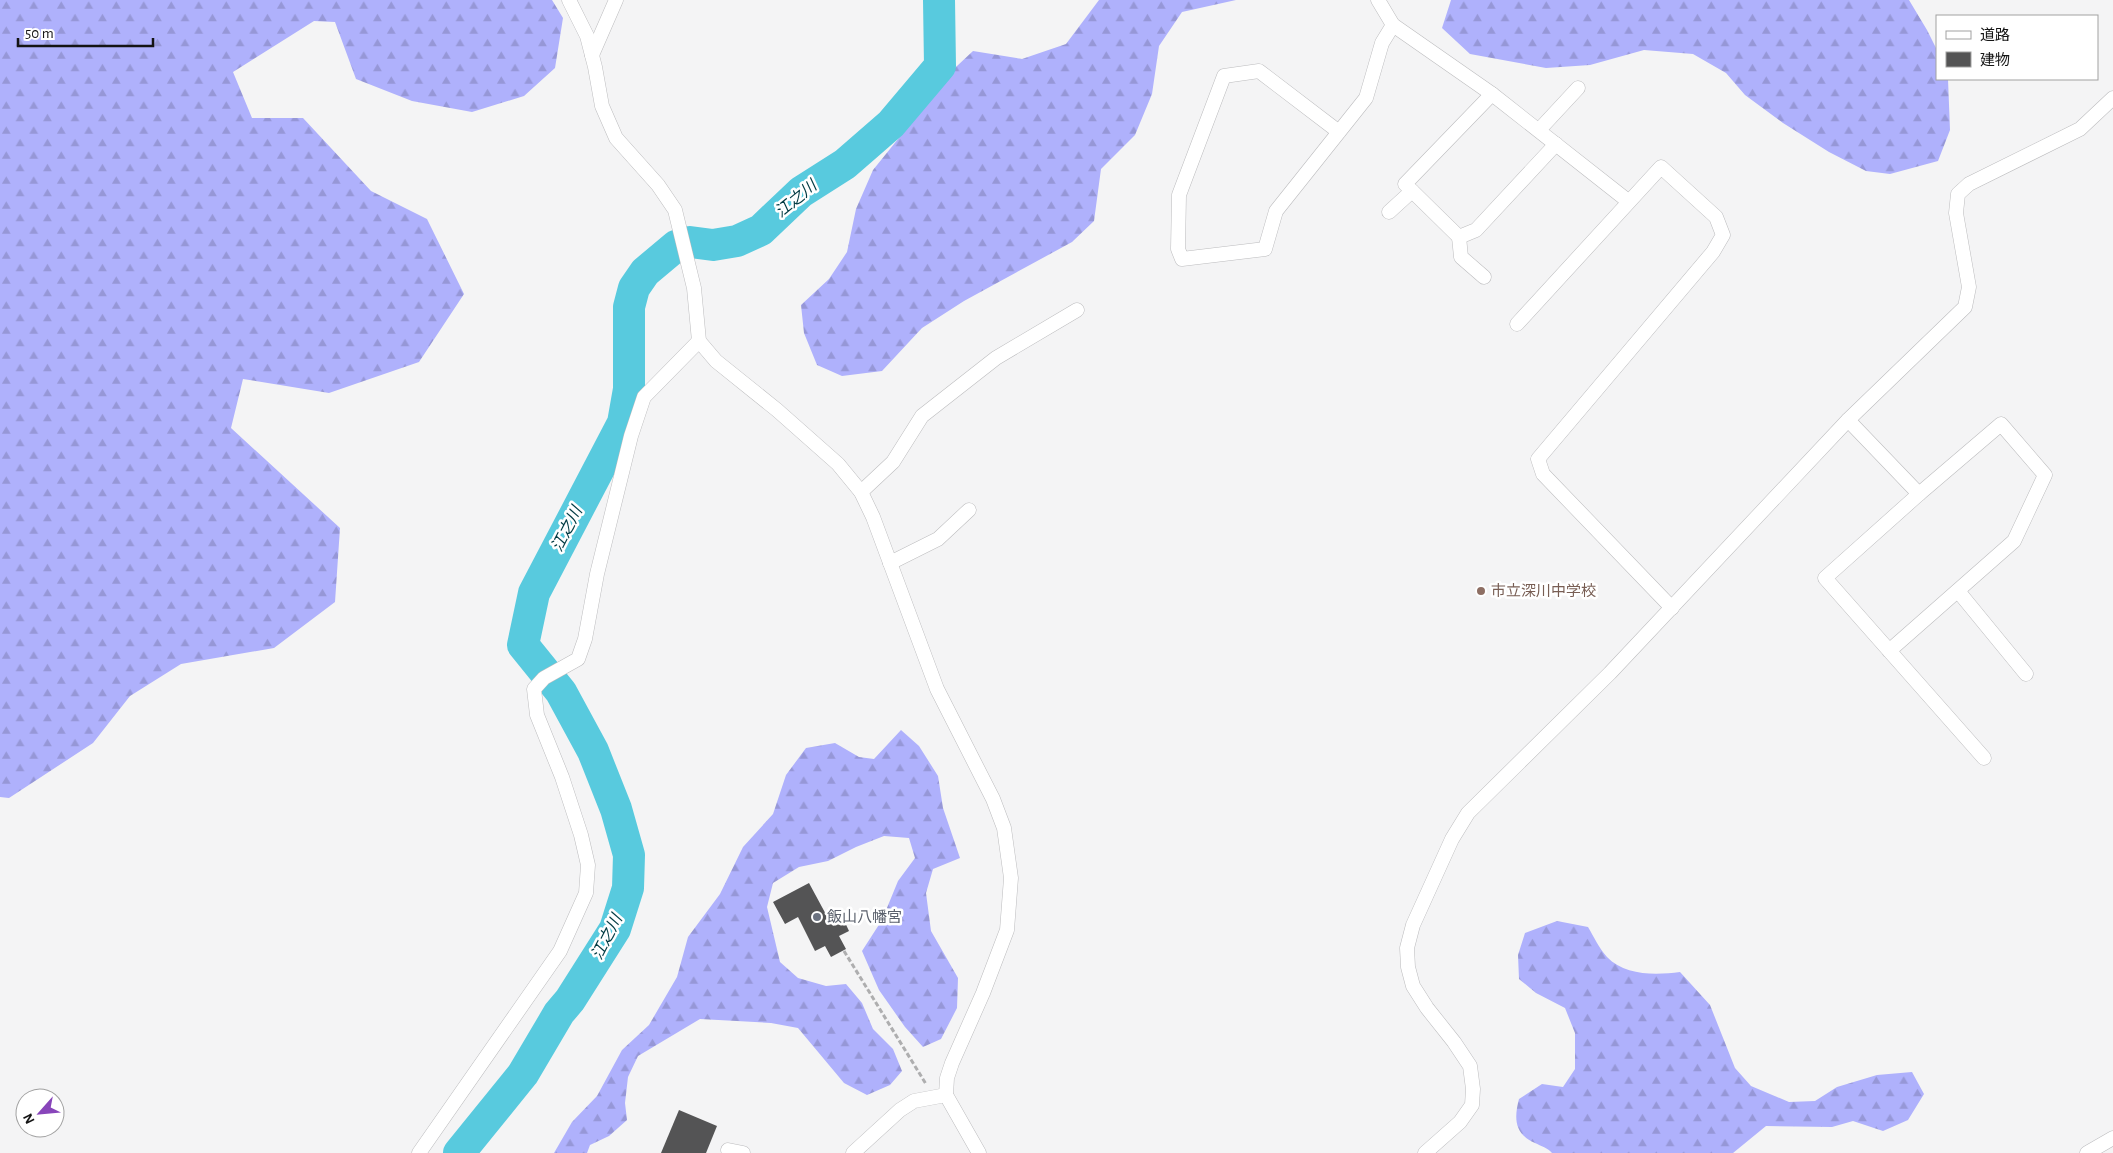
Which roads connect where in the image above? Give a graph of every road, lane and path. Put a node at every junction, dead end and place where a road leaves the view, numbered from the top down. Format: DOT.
graph roads {
  1 [pos="569,0"];
  2 [pos="616,0"];
  3 [pos="1378,0"];
  4 [pos="1393,25"];
  5 [pos="592,55"];
  6 [pos="1578,88"];
  7 [pos="1492,94"];
  8 [pos="2113,98"];
  9 [pos="1539,130"];
  10 [pos="1339,132"];
  11 [pos="1556,144"];
  12 [pos="1412,191"];
  13 [pos="1628,201"];
  14 [pos="1389,212"];
  15 [pos="1459,237"];
  16 [pos="1484,277"];
  17 [pos="1077,310"];
  18 [pos="1517,324"];
  19 [pos="699,340"];
  20 [pos="1848,420"];
  21 [pos="860,492"];
  22 [pos="1919,494"];
  23 [pos="969,510"];
  24 [pos="890,563"];
  25 [pos="1958,591"];
  26 [pos="1672,608"];
  27 [pos="1889,651"];
  28 [pos="2026,674"];
  29 [pos="1984,758"];
  30 [pos="844,951"];
  31 [pos="940,1096"];
  32 [pos="2113,1138"];
  33 [pos="728,1150"];
  34 [pos="418,1153"];
  35 [pos="743,1153"];
  36 [pos="853,1153"];
  37 [pos="978,1153"];
  38 [pos="1425,1153"];
  39 [pos="2087,1153"];
  1 -- 5 [label="street"];
  2 -- 5 [label="street"];
  3 -- 4 [label="street"];
  4 -- 7 [label="street"];
  4 -- 10 [label="street"];
  5 -- 19 [label="street"];
  6 -- 9 [label="street"];
  7 -- 9 [label="street"];
  7 -- 12 [label="street"];
  8 -- 20 [label="street"];
  9 -- 11 [label="street"];
  10 -- 10 [label="street"];
  11 -- 13 [label="street"];
  11 -- 15 [label="street"];
  12 -- 14 [label="street"];
  12 -- 15 [label="street"];
  13 -- 18 [label="street"];
  13 -- 26 [label="street"];
  15 -- 16 [label="street"];
  17 -- 21 [label="street"];
  19 -- 21 [label="street"];
  19 -- 34 [label="street"];
  20 -- 22 [label="street"];
  20 -- 26 [label="street"];
  21 -- 24 [label="street"];
  22 -- 25 [label="street"];
  22 -- 27 [label="street"];
  23 -- 24 [label="street"];
  24 -- 31 [label="street"];
  25 -- 27 [label="street"];
  25 -- 28 [label="street"];
  26 -- 38 [label="street"];
  27 -- 29 [label="street"];
  30 -- 31 [label="path"];
  31 -- 36 [label="street"];
  31 -- 37 [label="street"];
  32 -- 39 [label="street"];
  33 -- 35 [label="street"];
}
